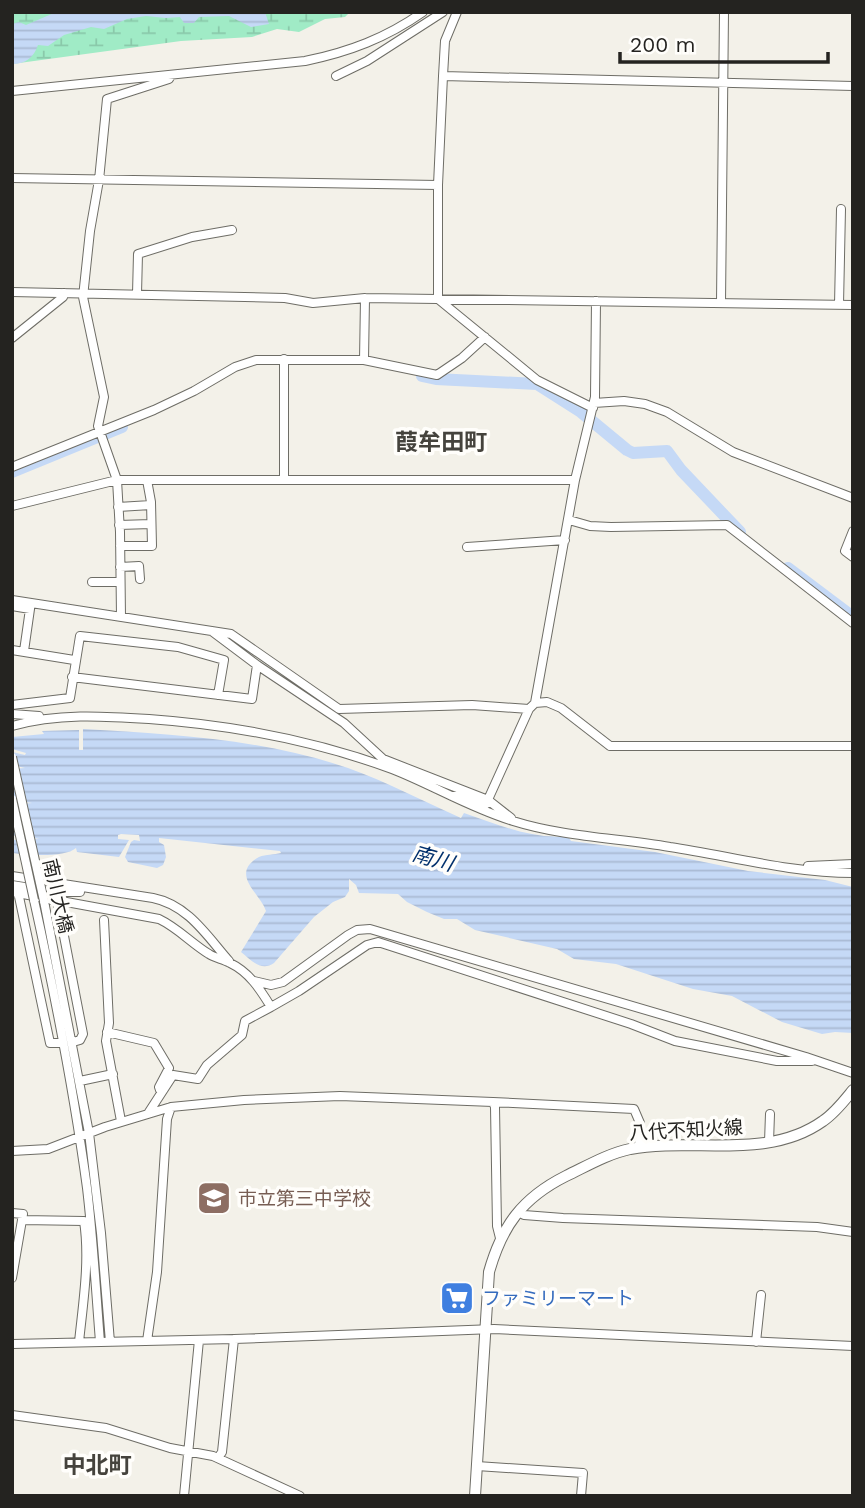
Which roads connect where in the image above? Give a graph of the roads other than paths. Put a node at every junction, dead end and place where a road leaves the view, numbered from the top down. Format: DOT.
graph roads {
  1 [pos="423,12"];
  2 [pos="443,12"];
  3 [pos="457,12"];
  4 [pos="724,12"];
  5 [pos="171,75"];
  6 [pos="336,76"];
  7 [pos="443,76"];
  8 [pos="725,85"];
  9 [pos="853,86"];
  10 [pos="12,91"];
  11 [pos="12,178"];
  12 [pos="99,180"];
  13 [pos="438,185"];
  14 [pos="841,209"];
  15 [pos="232,230"];
  16 [pos="12,292"];
  17 [pos="64,293"];
  18 [pos="83,293"];
  19 [pos="136,294"];
  20 [pos="365,298"];
  21 [pos="438,299"];
  22 [pos="596,301"];
  23 [pos="721,303"];
  24 [pos="839,304"];
  25 [pos="853,305"];
  26 [pos="485,337"];
  27 [pos="12,338"];
  28 [pos="284,359"];
  29 [pos="363,360"];
  30 [pos="593,408"];
  31 [pos="101,435"];
  32 [pos="12,467"];
  33 [pos="147,480"];
  34 [pos="284,480"];
  35 [pos="575,480"];
  36 [pos="117,481"];
  37 [pos="853,498"];
  38 [pos="151,505"];
  39 [pos="12,506"];
  40 [pos="118,507"];
  41 [pos="569,520"];
  42 [pos="151,524"];
  43 [pos="119,525"];
  44 [pos="853,531"];
  45 [pos="565,540"];
  46 [pos="120,546"];
  47 [pos="467,547"];
  48 [pos="853,556"];
  49 [pos="120,567"];
  50 [pos="140,579"];
  51 [pos="92,582"];
  52 [pos="120,582"];
  53 [pos="12,600"];
  54 [pos="12,606"];
  55 [pos="121,617"];
  56 [pos="853,622"];
  57 [pos="211,630"];
  58 [pos="12,650"];
  59 [pos="24,651"];
  60 [pos="74,660"];
  61 [pos="257,665"];
  62 [pos="72,677"];
  63 [pos="218,695"];
  64 [pos="13,705"];
  65 [pos="532,706"];
  66 [pos="52,718"];
  67 [pos="12,726"];
  68 [pos="853,746"];
  69 [pos="12,757"];
  70 [pos="449,796"];
  71 [pos="12,799"];
  72 [pos="488,800"];
  73 [pos="517,822"];
  74 [pos="853,864"];
  75 [pos="799,869"];
  76 [pos="853,873"];
  77 [pos="12,876"];
  78 [pos="12,885"];
  79 [pos="96,890"];
  80 [pos="15,892"];
  81 [pos="57,900"];
  82 [pos="39,901"];
  83 [pos="104,920"];
  84 [pos="231,963"];
  85 [pos="254,981"];
  86 [pos="271,1007"];
  87 [pos="107,1032"];
  88 [pos="72,1042"];
  89 [pos="63,1043"];
  90 [pos="818,1060"];
  91 [pos="853,1073"];
  92 [pos="113,1074"];
  93 [pos="80,1081"];
  94 [pos="853,1090"];
  95 [pos="161,1092"];
  96 [pos="493,1102"];
  97 [pos="171,1107"];
  98 [pos="149,1112"];
  99 [pos="770,1114"];
  100 [pos="121,1121"];
  101 [pos="89,1133"];
  102 [pos="79,1137"];
  103 [pos="769,1142"];
  104 [pos="639,1148"];
  105 [pos="12,1151"];
  106 [pos="518,1212"];
  107 [pos="12,1213"];
  108 [pos="22,1220"];
  109 [pos="87,1221"];
  110 [pos="853,1232"];
  111 [pos="500,1238"];
  112 [pos="90,1245"];
  113 [pos="12,1278"];
  114 [pos="761,1295"];
  115 [pos="484,1330"];
  116 [pos="234,1339"];
  117 [pos="199,1340"];
  118 [pos="147,1341"];
  119 [pos="79,1342"];
  120 [pos="100,1342"];
  121 [pos="110,1342"];
  122 [pos="756,1342"];
  123 [pos="12,1344"];
  124 [pos="853,1346"];
  125 [pos="12,1415"];
  126 [pos="187,1452"];
  127 [pos="218,1458"];
  128 [pos="477,1466"];
  129 [pos="184,1496"];
  130 [pos="300,1496"];
  131 [pos="475,1496"];
  132 [pos="581,1496"];
  1 -- 5 [label="street"];
  2 -- 6 [label="street"];
  3 -- 7 [label="street"];
  4 -- 8 [label="street"];
  5 -- 10 [label="street"];
  5 -- 12 [label="street"];
  7 -- 8 [label="street"];
  7 -- 13 [label="street"];
  8 -- 9 [label="street"];
  8 -- 23 [label="street"];
  11 -- 12 [label="street"];
  12 -- 13 [label="street"];
  12 -- 18 [label="street"];
  13 -- 21 [label="street"];
  14 -- 24 [label="street"];
  15 -- 19 [label="street"];
  16 -- 17 [label="street"];
  17 -- 18 [label="street"];
  17 -- 27 [label="street"];
  18 -- 19 [label="street"];
  18 -- 31 [label="street"];
  19 -- 20 [label="street"];
  20 -- 21 [label="street"];
  20 -- 29 [label="street"];
  21 -- 22 [label="street"];
  21 -- 26 [label="street"];
  22 -- 23 [label="street"];
  22 -- 30 [label="street"];
  23 -- 24 [label="street"];
  24 -- 25 [label="street"];
  26 -- 29 [label="street"];
  26 -- 30 [label="street"];
  28 -- 29 [label="street"];
  28 -- 31 [label="street"];
  28 -- 34 [label="street"];
  30 -- 35 [label="street"];
  30 -- 37 [label="street"];
  31 -- 32 [label="street"];
  31 -- 36 [label="street"];
  33 -- 34 [label="street"];
  33 -- 36 [label="street"];
  33 -- 38 [label="street"];
  34 -- 35 [label="street"];
  35 -- 41 [label="street"];
  36 -- 39 [label="street"];
  36 -- 40 [label="street"];
  38 -- 40 [label="street"];
  38 -- 42 [label="street"];
  40 -- 43 [label="street"];
  41 -- 45 [label="street"];
  41 -- 56 [label="street"];
  42 -- 43 [label="street"];
  42 -- 46 [label="street"];
  43 -- 46 [label="street"];
  44 -- 48 [label="street"];
  45 -- 47 [label="street"];
  45 -- 65 [label="street"];
  46 -- 49 [label="street"];
  49 -- 50 [label="street"];
  49 -- 52 [label="street"];
  51 -- 52 [label="street"];
  52 -- 55 [label="street"];
  53 -- 55 [label="street"];
  54 -- 59 [label="street"];
  55 -- 57 [label="street"];
  57 -- 61 [label="street"];
  57 -- 65 [label="street"];
  58 -- 59 [label="street"];
  59 -- 60 [label="street"];
  60 -- 62 [label="street"];
  60 -- 63 [label="street"];
  61 -- 63 [label="street"];
  61 -- 72 [label="street"];
  62 -- 63 [label="street"];
  62 -- 64 [label="street"];
  64 -- 66 [label="street"];
  65 -- 68 [label="street"];
  65 -- 72 [label="street"];
  66 -- 67 [label="street"];
  66 -- 70 [label="street"];
  69 -- 82 [label="street, 南川大橋, bridge"];
  70 -- 72 [label="street"];
  70 -- 73 [label="street"];
  71 -- 82 [label="street, 南川大橋, bridge"];
  72 -- 73 [label="street"];
  73 -- 75 [label="street"];
  74 -- 75 [label="street"];
  75 -- 76 [label="street"];
  77 -- 79 [label="street"];
  78 -- 79 [label="street"];
  79 -- 84 [label="street"];
  80 -- 81 [label="street"];
  80 -- 89 [label="street"];
  81 -- 84 [label="street"];
  81 -- 88 [label="street"];
  82 -- 88 [label="street, 南川大橋"];
  82 -- 89 [label="street"];
  83 -- 87 [label="street"];
  84 -- 85 [label="street"];
  85 -- 86 [label="street"];
  85 -- 90 [label="street"];
  86 -- 90 [label="street"];
  86 -- 95 [label="street"];
  87 -- 92 [label="street"];
  87 -- 95 [label="street"];
  88 -- 93 [label="street, 南川大橋"];
  89 -- 102 [label="street"];
  90 -- 91 [label="street"];
  92 -- 93 [label="street"];
  92 -- 100 [label="street"];
  93 -- 101 [label="street, 南川大橋"];
  94 -- 103 [label="main road, 八代不知火線"];
  95 -- 98 [label="street"];
  96 -- 97 [label="street"];
  96 -- 104 [label="street"];
  96 -- 111 [label="street"];
  97 -- 98 [label="street"];
  97 -- 118 [label="street"];
  98 -- 100 [label="street"];
  99 -- 103 [label="street"];
  100 -- 101 [label="street"];
  101 -- 102 [label="street"];
  101 -- 121 [label="street, 南川大橋"];
  102 -- 105 [label="street"];
  102 -- 109 [label="street"];
  103 -- 104 [label="main road, 八代不知火線"];
  104 -- 106 [label="main road, 八代不知火線"];
  106 -- 110 [label="street"];
  106 -- 111 [label="main road, 八代不知火線"];
  107 -- 108 [label="street"];
  108 -- 109 [label="street"];
  108 -- 113 [label="street"];
  109 -- 112 [label="street"];
  111 -- 115 [label="main road, 八代不知火線"];
  112 -- 119 [label="street"];
  112 -- 120 [label="street"];
  114 -- 122 [label="street"];
  115 -- 116 [label="street"];
  115 -- 122 [label="street"];
  115 -- 128 [label="main road, 八代不知火線"];
  116 -- 117 [label="street"];
  116 -- 127 [label="street"];
  117 -- 118 [label="street"];
  117 -- 126 [label="street"];
  118 -- 121 [label="street"];
  119 -- 120 [label="street"];
  119 -- 123 [label="street"];
  120 -- 121 [label="street"];
  122 -- 124 [label="street"];
  125 -- 126 [label="street"];
  126 -- 127 [label="street"];
  126 -- 129 [label="street"];
  127 -- 130 [label="street"];
  128 -- 131 [label="main road, 八代不知火線"];
  128 -- 132 [label="street"];
}
